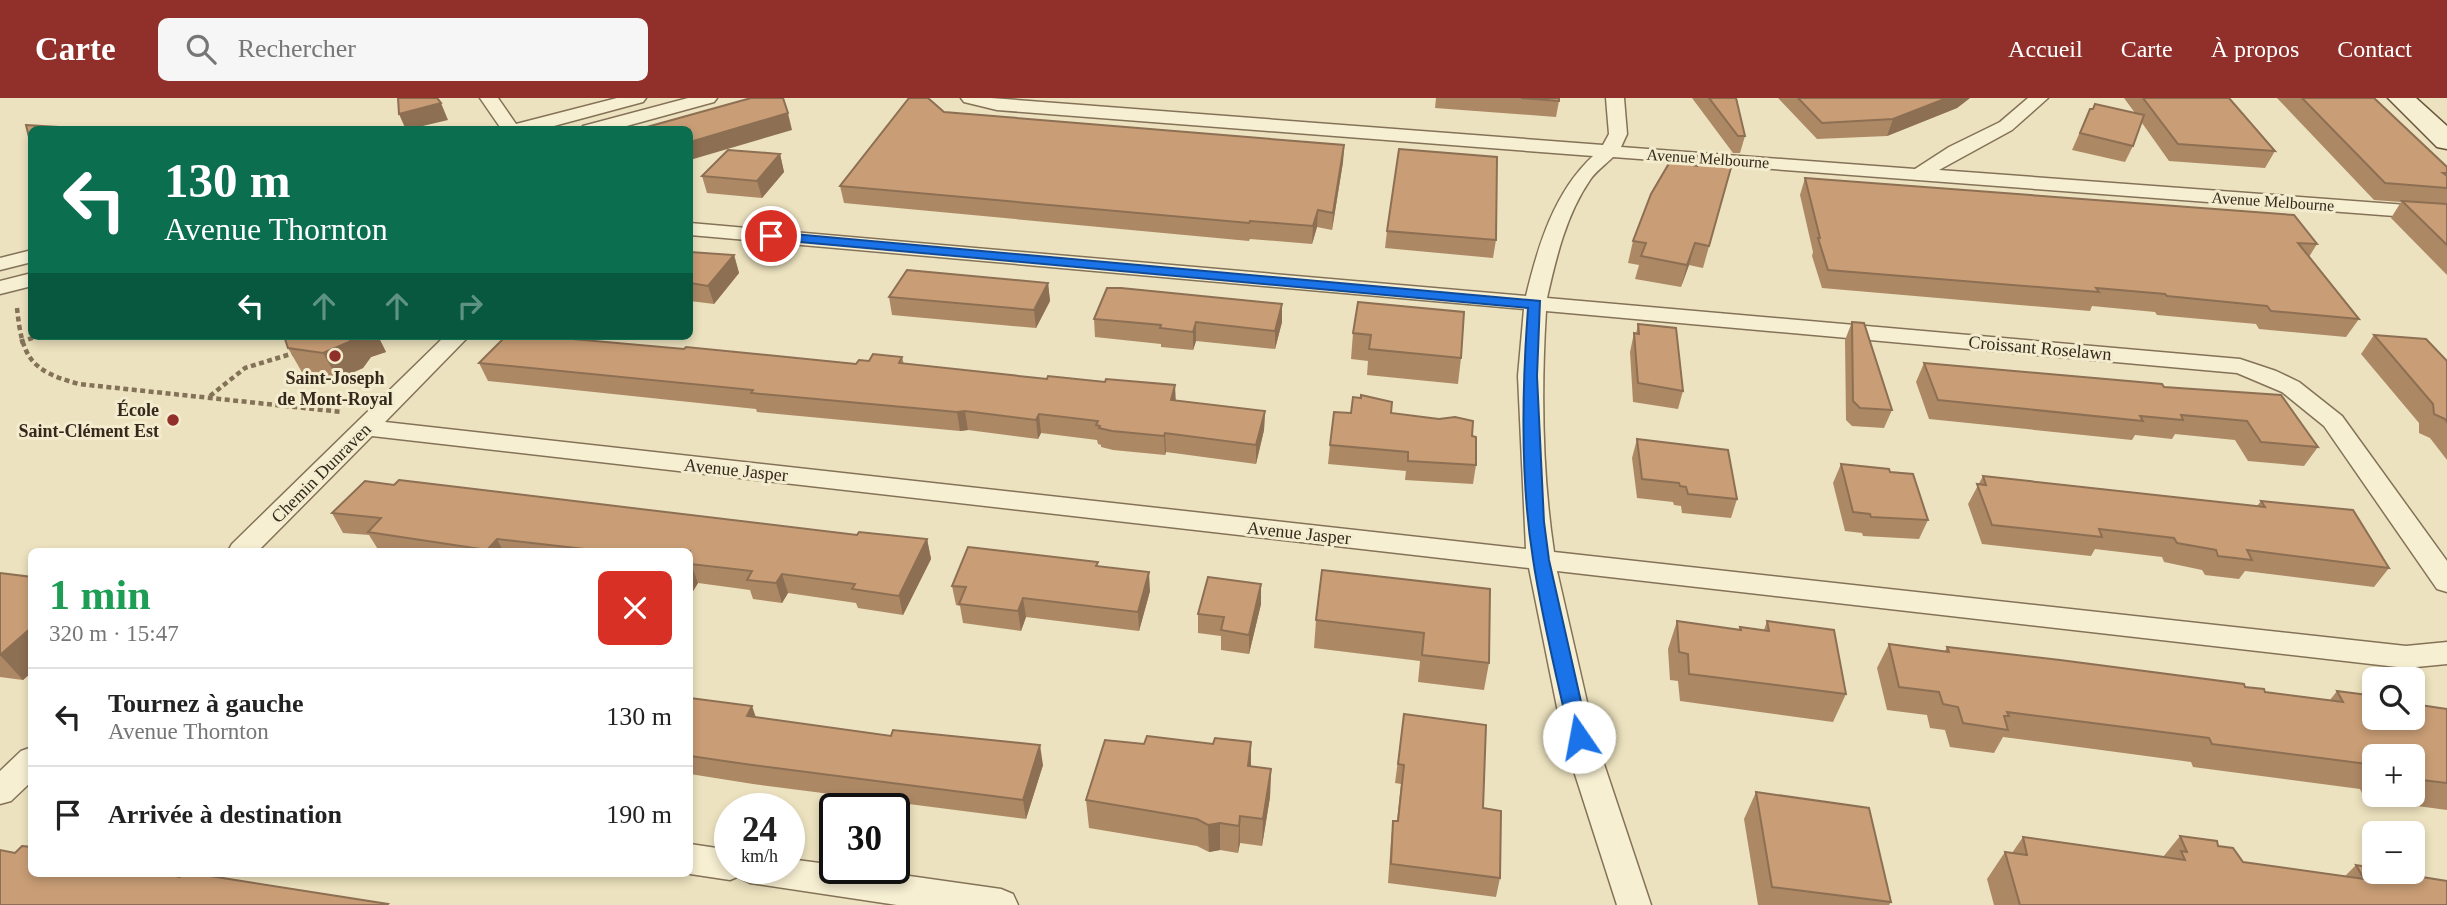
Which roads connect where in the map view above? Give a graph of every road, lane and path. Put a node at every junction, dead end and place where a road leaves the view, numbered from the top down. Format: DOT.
graph roads {
  1 [pos="489,98"];
  2 [pos="636,98"];
  3 [pos="708,98"];
  4 [pos="970,98"];
  5 [pos="1615,98"];
  6 [pos="2039,98"];
  7 [pos="2401,98"];
  8 [pos="510,126"];
  9 [pos="528,126"];
  10 [pos="604,126"];
  11 [pos="2447,141"];
  12 [pos="1609,150"];
  13 [pos="1920,174"];
  14 [pos="2447,215"];
  15 [pos="693,229"];
  16 [pos="28,257"];
  17 [pos="0,264"];
  18 [pos="28,280"];
  19 [pos="0,288"];
  20 [pos="1535,304"];
  21 [pos="17,306"];
  22 [pos="28,339"];
  23 [pos="454,340"];
  24 [pos="20,342"];
  25 [pos="295,353"];
  26 [pos="209,397"];
  27 [pos="366,429"];
  28 [pos="245,548"];
  29 [pos="1541,560"];
  30 [pos="2447,582"];
  31 [pos="2447,653"];
  32 [pos="23,760"];
  33 [pos="0,791"];
  34 [pos="693,859"];
  35 [pos="714,863"];
  36 [pos="805,876"];
  37 [pos="1001,905"];
  38 [pos="1634,905"];
  1 -- 8 [label="street"];
  2 -- 9 [label="street"];
  3 -- 10 [label="street"];
  4 -- 12 [label="street, Avenue Melbourne"];
  5 -- 12 [label="street"];
  6 -- 13 [label="street"];
  7 -- 11 [label="street"];
  12 -- 13 [label="street, Avenue Melbourne"];
  12 -- 20 [label="street"];
  13 -- 14 [label="street, Avenue Melbourne"];
  15 -- 20 [label="street, Croissant Roselawn"];
  16 -- 17 [label="street"];
  18 -- 19 [label="street"];
  20 -- 29 [label="street"];
  20 -- 30 [label="street, Croissant Roselawn"];
  21 -- 24 [label="path"];
  22 -- 24 [label="path"];
  23 -- 27 [label="street, Chemin Dunraven"];
  24 -- 26 [label="path"];
  25 -- 26 [label="path"];
  26 -- 27 [label="path"];
  27 -- 28 [label="street, Chemin Dunraven"];
  27 -- 29 [label="street, Avenue Jasper"];
  29 -- 31 [label="street"];
  29 -- 38 [label="street"];
  32 -- 33 [label="street"];
  34 -- 35 [label="street"];
  36 -- 37 [label="street"];
}
